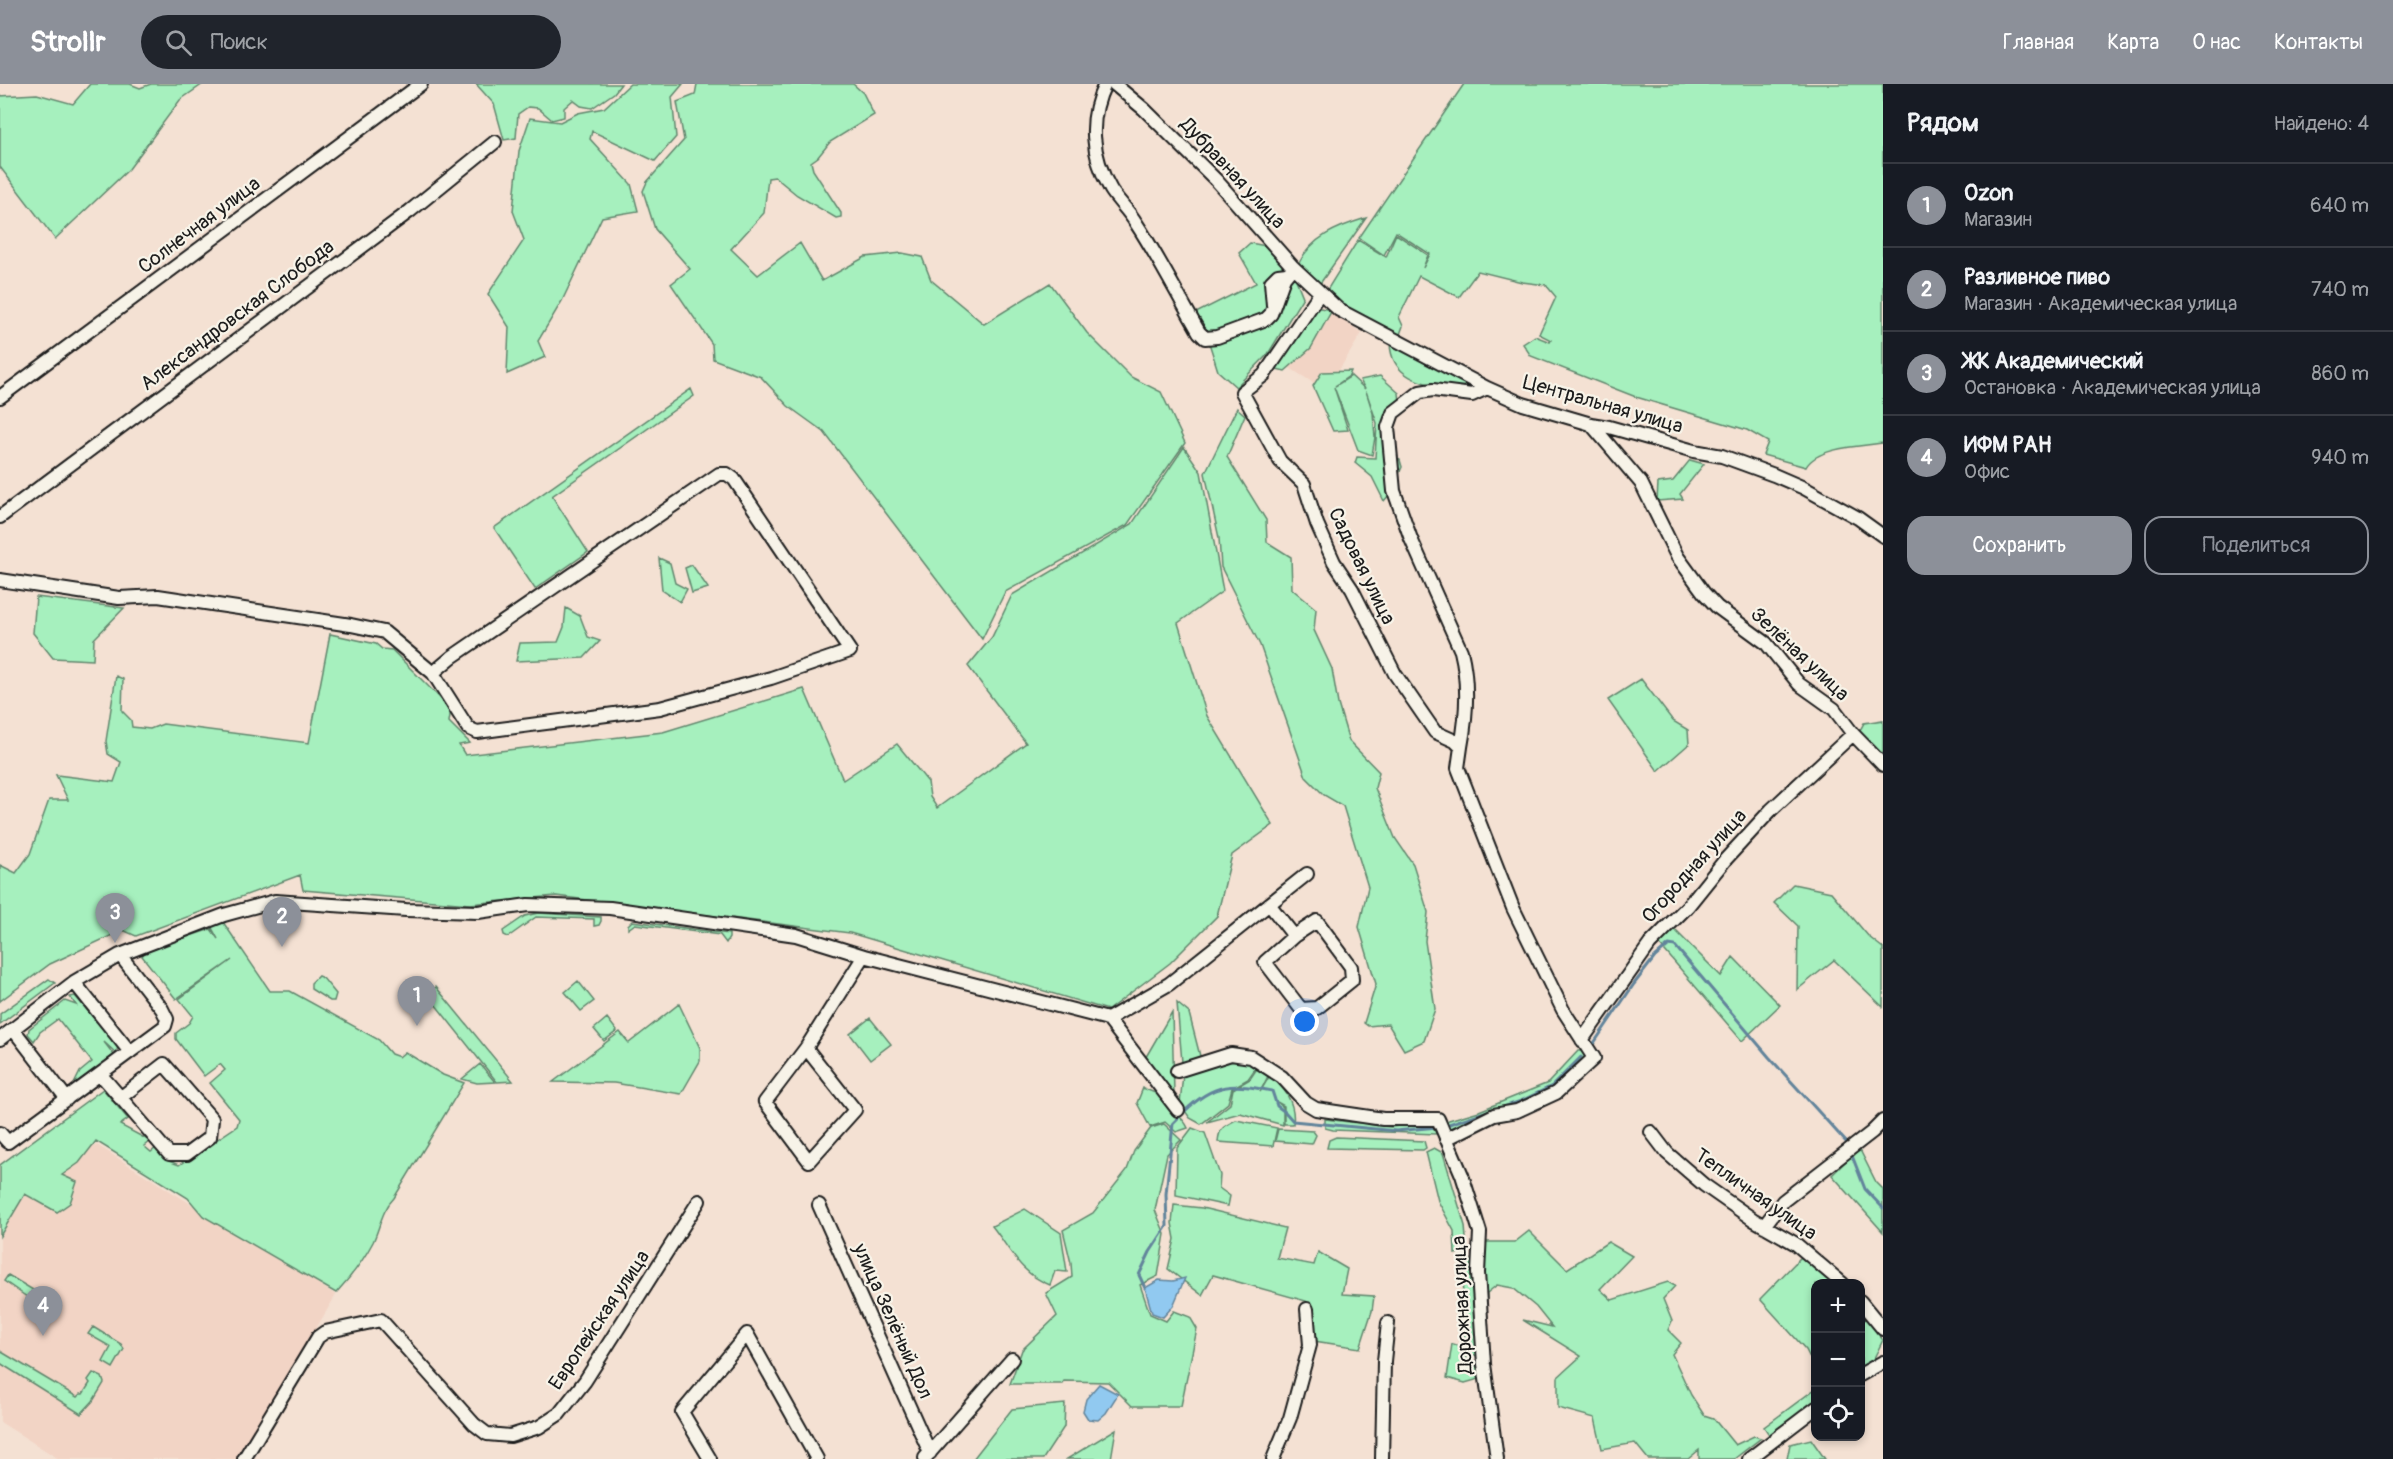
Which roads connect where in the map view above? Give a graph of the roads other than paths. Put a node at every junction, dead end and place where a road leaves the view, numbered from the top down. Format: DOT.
graph roads {
  1 [pos="421,84"];
  2 [pos="1105,84"];
  3 [pos="1114,84"];
  4 [pos="495,142"];
  5 [pos="1290,271"];
  6 [pos="1320,293"];
  7 [pos="1487,388"];
  8 [pos="0,397"];
  9 [pos="1591,424"];
  10 [pos="0,517"];
  11 [pos="1883,536"];
  12 [pos="0,580"];
  13 [pos="433,673"];
  14 [pos="1853,734"];
  15 [pos="1461,747"];
  16 [pos="1883,765"];
  17 [pos="1307,874"];
  18 [pos="1269,904"];
  19 [pos="1294,936"];
  20 [pos="120,955"];
  21 [pos="864,956"];
  22 [pos="74,982"];
  23 [pos="1108,1020"];
  24 [pos="13,1029"];
  25 [pos="0,1039"];
  26 [pos="1582,1040"];
  27 [pos="806,1048"];
  28 [pos="130,1052"];
  29 [pos="1177,1071"];
  30 [pos="100,1074"];
  31 [pos="120,1098"];
  32 [pos="67,1099"];
  33 [pos="1178,1110"];
  34 [pos="1883,1121"];
  35 [pos="1441,1128"];
  36 [pos="1651,1132"];
  37 [pos="3,1141"];
  38 [pos="699,1201"];
  39 [pos="819,1205"];
  40 [pos="1764,1226"];
  41 [pos="1837,1279"];
  42 [pos="1865,1307"];
  43 [pos="1307,1309"];
  44 [pos="1388,1323"];
  45 [pos="1883,1329"];
  46 [pos="1012,1359"];
  47 [pos="1883,1362"];
  48 [pos="1865,1372"];
  49 [pos="1811,1411"];
  50 [pos="927,1456"];
  51 [pos="244,1459"];
  52 [pos="710,1459"];
  53 [pos="817,1459"];
  54 [pos="1273,1459"];
  55 [pos="1382,1459"];
  56 [pos="1497,1459"];
  57 [pos="1749,1459"];
  1 -- 8 [label="street, Солнечная улица"];
  2 -- 5 [label="street"];
  3 -- 5 [label="street, Дубравная улица"];
  4 -- 10 [label="street, Александровская Слобода"];
  5 -- 6 [label="street, Дубравная улица"];
  6 -- 7 [label="street, Центральная улица"];
  6 -- 15 [label="street, Садовая улица"];
  7 -- 9 [label="street, Центральная улица"];
  7 -- 15 [label="street"];
  9 -- 11 [label="street, Центральная улица"];
  9 -- 14 [label="street, Зелёная улица"];
  12 -- 13 [label="street"];
  13 -- 13 [label="street"];
  14 -- 16 [label="street, Зелёная улица"];
  14 -- 26 [label="street, Огородная улица"];
  15 -- 26 [label="street"];
  17 -- 18 [label="street"];
  18 -- 19 [label="street"];
  18 -- 23 [label="street"];
  19 -- 19 [label="street"];
  20 -- 21 [label="street"];
  20 -- 22 [label="street"];
  20 -- 28 [label="street"];
  21 -- 23 [label="street"];
  21 -- 27 [label="street"];
  22 -- 24 [label="street"];
  22 -- 28 [label="street"];
  23 -- 33 [label="street"];
  24 -- 25 [label="street"];
  24 -- 32 [label="street"];
  26 -- 35 [label="street"];
  27 -- 27 [label="street"];
  28 -- 30 [label="street"];
  29 -- 35 [label="street"];
  30 -- 31 [label="street"];
  30 -- 32 [label="street"];
  31 -- 31 [label="street"];
  32 -- 37 [label="street"];
  34 -- 40 [label="street"];
  35 -- 56 [label="street, Дорожная улица"];
  36 -- 40 [label="street, Тепличная улица"];
  38 -- 51 [label="street, Европейская улица"];
  39 -- 50 [label="street, улица Зелёный Дол"];
  40 -- 41 [label="street, Тепличная улица"];
  42 -- 45 [label="street"];
  43 -- 54 [label="street"];
  44 -- 55 [label="street"];
  46 -- 50 [label="street"];
  47 -- 48 [label="street"];
  49 -- 57 [label="street"];
  52 -- 53 [label="street"];
}
